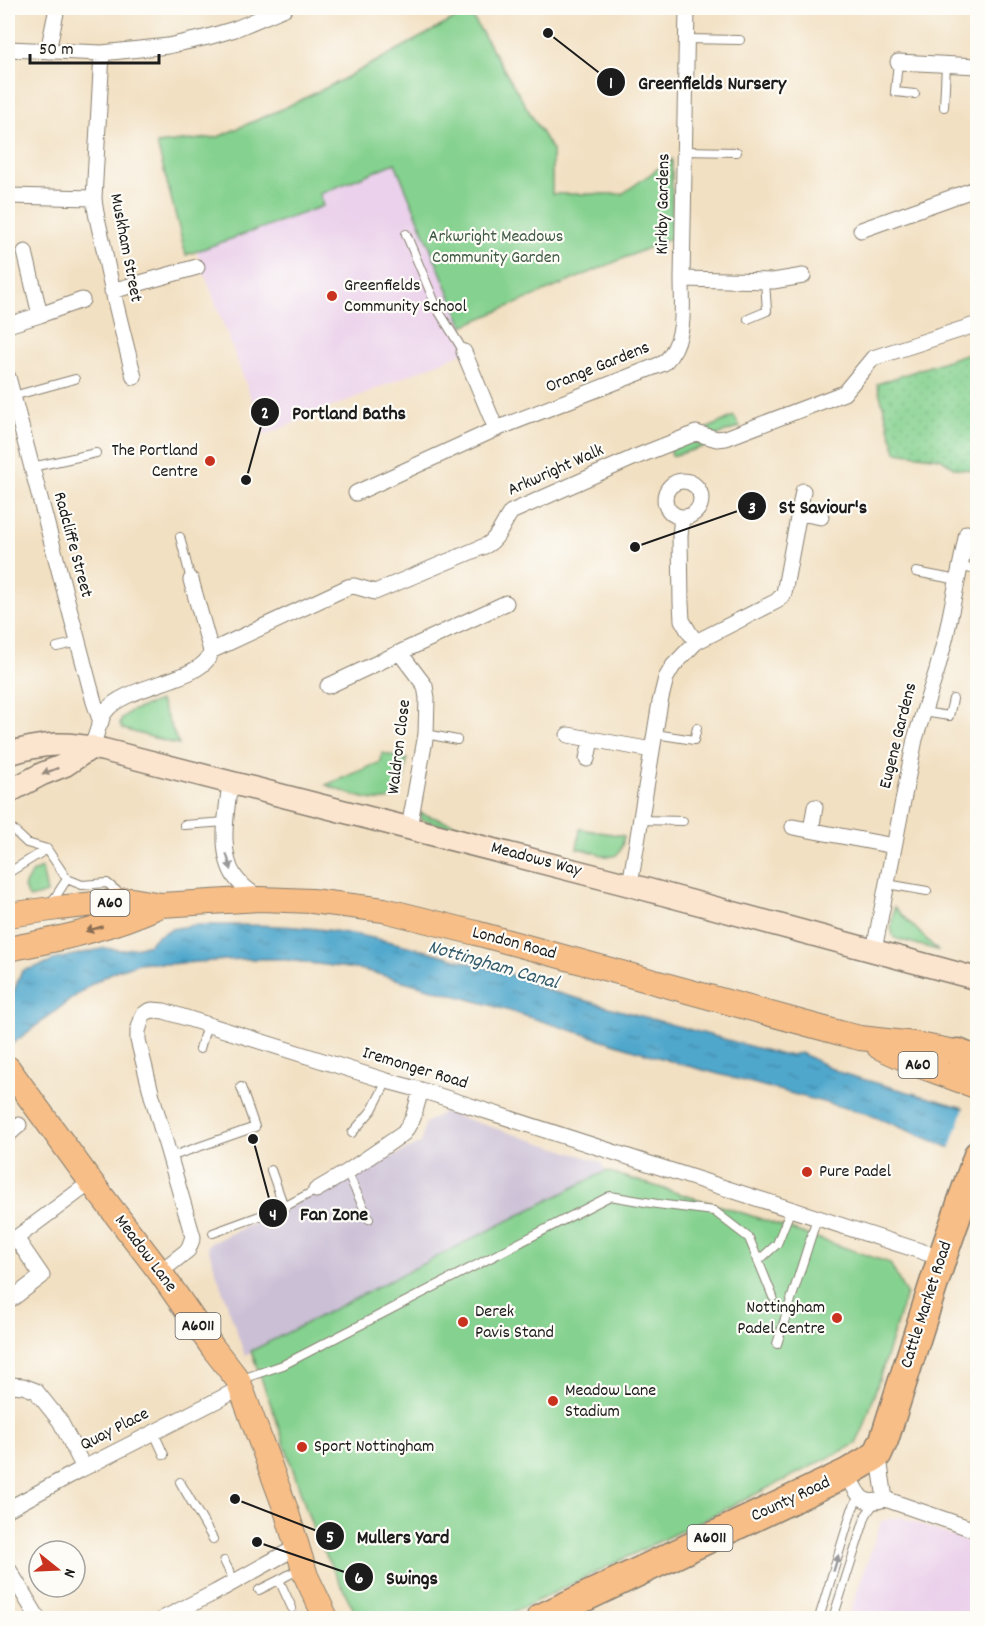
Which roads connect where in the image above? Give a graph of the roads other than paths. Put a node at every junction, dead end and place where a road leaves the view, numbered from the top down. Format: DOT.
graph roads {
  1 [pos="57,8"];
  2 [pos="285,8"];
  3 [pos="687,8"];
  4 [pos="686,39"];
  5 [pos="740,40"];
  6 [pos="8,49"];
  7 [pos="48,51"];
  8 [pos="102,53"];
  9 [pos="898,62"];
  10 [pos="946,65"];
  11 [pos="978,66"];
  12 [pos="915,93"];
  13 [pos="944,107"];
  14 [pos="684,151"];
  15 [pos="737,152"];
  16 [pos="978,188"];
  17 [pos="8,196"];
  18 [pos="94,198"];
  19 [pos="861,230"];
  20 [pos="406,234"];
  21 [pos="24,252"];
  22 [pos="197,267"];
  23 [pos="803,276"];
  24 [pos="682,279"];
  25 [pos="765,281"];
  26 [pos="112,291"];
  27 [pos="82,300"];
  28 [pos="40,315"];
  29 [pos="748,319"];
  30 [pos="978,324"];
  31 [pos="8,325"];
  32 [pos="464,352"];
  33 [pos="8,377"];
  34 [pos="134,377"];
  35 [pos="75,379"];
  36 [pos="12,396"];
  37 [pos="496,429"];
  38 [pos="96,453"];
  39 [pos="32,467"];
  40 [pos="803,491"];
  41 [pos="356,492"];
  42 [pos="800,513"];
  43 [pos="682,517"];
  44 [pos="821,517"];
  45 [pos="967,533"];
  46 [pos="180,537"];
  47 [pos="978,570"];
  48 [pos="916,572"];
  49 [pos="959,573"];
  50 [pos="191,580"];
  51 [pos="506,603"];
  52 [pos="78,642"];
  53 [pos="696,642"];
  54 [pos="57,647"];
  55 [pos="211,651"];
  56 [pos="400,653"];
  57 [pos="327,686"];
  58 [pos="953,699"];
  59 [pos="923,712"];
  60 [pos="101,722"];
  61 [pos="697,728"];
  62 [pos="426,734"];
  63 [pos="655,734"];
  64 [pos="568,735"];
  65 [pos="457,740"];
  66 [pos="591,740"];
  67 [pos="92,747"];
  68 [pos="652,750"];
  69 [pos="8,754"];
  70 [pos="587,759"];
  71 [pos="230,783"];
  72 [pos="8,792"];
  73 [pos="815,807"];
  74 [pos="640,820"];
  75 [pos="684,821"];
  76 [pos="226,822"];
  77 [pos="8,825"];
  78 [pos="184,825"];
  79 [pos="793,827"];
  80 [pos="409,828"];
  81 [pos="811,830"];
  82 [pos="894,846"];
  83 [pos="42,849"];
  84 [pos="8,873"];
  85 [pos="67,879"];
  86 [pos="887,884"];
  87 [pos="630,885"];
  88 [pos="927,891"];
  89 [pos="260,899"];
  90 [pos="132,900"];
  91 [pos="161,905"];
  92 [pos="42,910"];
  93 [pos="8,915"];
  94 [pos="8,949"];
  95 [pos="874,950"];
  96 [pos="978,979"];
  97 [pos="207,1024"];
  98 [pos="860,1038"];
  99 [pos="200,1049"];
  100 [pos="971,1057"];
  101 [pos="8,1068"];
  102 [pos="387,1081"];
  103 [pos="241,1087"];
  104 [pos="978,1087"];
  105 [pos="421,1090"];
  106 [pos="352,1133"];
  107 [pos="170,1157"];
  108 [pos="975,1163"];
  109 [pos="271,1170"];
  110 [pos="347,1172"];
  111 [pos="91,1182"];
  112 [pos="316,1190"];
  113 [pos="284,1207"];
  114 [pos="791,1209"];
  115 [pos="817,1218"];
  116 [pos="369,1219"];
  117 [pos="213,1233"];
  118 [pos="12,1239"];
  119 [pos="942,1258"];
  120 [pos="758,1261"];
  121 [pos="160,1272"];
  122 [pos="8,1290"];
  123 [pos="773,1297"];
  124 [pos="777,1344"];
  125 [pos="9,1384"];
  126 [pos="239,1384"];
  127 [pos="154,1433"];
  128 [pos="164,1455"];
  129 [pos="877,1455"];
  130 [pos="84,1468"];
  131 [pos="180,1482"];
  132 [pos="853,1484"];
  133 [pos="880,1501"];
  134 [pos="8,1509"];
  135 [pos="978,1531"];
  136 [pos="213,1539"];
  137 [pos="300,1557"];
  138 [pos="224,1561"];
  139 [pos="8,1568"];
  140 [pos="279,1580"];
  141 [pos="235,1582"];
  142 [pos="259,1590"];
  143 [pos="292,1608"];
  144 [pos="38,1618"];
  145 [pos="164,1618"];
  146 [pos="326,1618"];
  147 [pos="541,1618"];
  148 [pos="819,1618"];
  149 [pos="833,1618"];
  1 -- 7 [label="street"];
  2 -- 8 [label="street"];
  3 -- 4 [label="street, Kirkby Gardens"];
  4 -- 5 [label="lane"];
  4 -- 14 [label="street, Kirkby Gardens"];
  6 -- 7 [label="street"];
  7 -- 8 [label="street"];
  8 -- 18 [label="street, Muskham Street"];
  9 -- 10 [label="street"];
  9 -- 12 [label="lane"];
  10 -- 11 [label="street"];
  10 -- 13 [label="lane"];
  14 -- 15 [label="lane"];
  14 -- 24 [label="street, Kirkby Gardens"];
  16 -- 19 [label="street"];
  17 -- 18 [label="street"];
  18 -- 26 [label="street, Muskham Street"];
  20 -- 32 [label="lane"];
  21 -- 28 [label="street"];
  22 -- 26 [label="street"];
  23 -- 25 [label="street, Kirkby Gardens"];
  24 -- 25 [label="street, Kirkby Gardens"];
  24 -- 37 [label="street, Orange Gardens"];
  25 -- 29 [label="lane"];
  26 -- 34 [label="street, Muskham Street"];
  27 -- 28 [label="street"];
  28 -- 31 [label="street"];
  30 -- 55 [label="street, Arkwright Walk"];
  32 -- 37 [label="street"];
  33 -- 36 [label="street, Radcliffe Street"];
  35 -- 36 [label="lane"];
  36 -- 39 [label="street, Radcliffe Street"];
  37 -- 41 [label="street, Orange Gardens"];
  38 -- 39 [label="lane"];
  39 -- 52 [label="street, Radcliffe Street"];
  40 -- 42 [label="street"];
  42 -- 44 [label="street"];
  42 -- 53 [label="street"];
  43 -- 53 [label="street"];
  45 -- 49 [label="street, Eugene Gardens"];
  46 -- 50 [label="lane"];
  47 -- 49 [label="lane"];
  48 -- 49 [label="lane"];
  49 -- 59 [label="street, Eugene Gardens"];
  50 -- 55 [label="street"];
  51 -- 56 [label="street"];
  52 -- 54 [label="lane"];
  52 -- 60 [label="street, Radcliffe Street"];
  53 -- 63 [label="street"];
  55 -- 60 [label="street, Arkwright Walk"];
  56 -- 57 [label="street"];
  56 -- 62 [label="street, Waldron Close"];
  58 -- 59 [label="lane"];
  59 -- 82 [label="street, Eugene Gardens"];
  60 -- 67 [label="street, Arkwright Walk"];
  61 -- 63 [label="lane"];
  62 -- 65 [label="lane"];
  62 -- 80 [label="street, Waldron Close"];
  63 -- 68 [label="street"];
  64 -- 66 [label="street"];
  66 -- 68 [label="street"];
  66 -- 70 [label="street"];
  67 -- 69 [label="street, Meadows Way"];
  67 -- 71 [label="street, Meadows Way"];
  67 -- 72 [label="street, one-way"];
  68 -- 74 [label="street"];
  71 -- 76 [label="street"];
  71 -- 80 [label="street, Meadows Way"];
  73 -- 81 [label="street"];
  74 -- 75 [label="lane"];
  74 -- 87 [label="street"];
  76 -- 78 [label="lane"];
  76 -- 89 [label="street, one-way"];
  77 -- 83 [label="lane"];
  79 -- 81 [label="street"];
  80 -- 87 [label="street, Meadows Way"];
  81 -- 82 [label="street"];
  82 -- 86 [label="street, Eugene Gardens"];
  83 -- 84 [label="lane"];
  83 -- 85 [label="lane"];
  85 -- 90 [label="lane"];
  85 -- 92 [label="lane"];
  86 -- 88 [label="lane"];
  86 -- 95 [label="street, Eugene Gardens"];
  87 -- 95 [label="street, Meadows Way"];
  89 -- 91 [label="main road, London Road / A60"];
  89 -- 98 [label="main road, London Road / A60"];
  90 -- 91 [label="main road, London Road / A60"];
  90 -- 92 [label="main road, London Road / A60"];
  91 -- 94 [label="main road, London Road / A60, one-way"];
  92 -- 93 [label="main road, London Road / A60"];
  95 -- 96 [label="street, Meadows Way"];
  97 -- 99 [label="lane"];
  97 -- 102 [label="street, Iremonger Road"];
  97 -- 107 [label="street, Iremonger Road"];
  98 -- 100 [label="main road, London Road / A60"];
  98 -- 104 [label="main road, London Road / A60"];
  101 -- 111 [label="main road, Meadow Lane / A6011"];
  102 -- 105 [label="street, Iremonger Road"];
  102 -- 106 [label="lane"];
  103 -- 107 [label="lane"];
  105 -- 110 [label="street"];
  105 -- 114 [label="street, Iremonger Road"];
  107 -- 121 [label="street, Iremonger Road"];
  108 -- 119 [label="highway, Cattle Market Road"];
  109 -- 113 [label="lane"];
  110 -- 112 [label="street"];
  110 -- 116 [label="lane"];
  111 -- 118 [label="street"];
  111 -- 121 [label="main road, Meadow Lane / A6011"];
  112 -- 113 [label="lane"];
  113 -- 117 [label="lane"];
  114 -- 115 [label="street, Iremonger Road"];
  114 -- 120 [label="lane"];
  115 -- 119 [label="street, Iremonger Road"];
  115 -- 124 [label="lane"];
  118 -- 122 [label="street"];
  119 -- 129 [label="highway, Cattle Market Road"];
  120 -- 123 [label="lane"];
  120 -- 126 [label="lane"];
  121 -- 126 [label="main road, Meadow Lane / A6011"];
  125 -- 130 [label="street"];
  126 -- 127 [label="street, Quay Place"];
  126 -- 137 [label="main road, Meadow Lane / A6011"];
  127 -- 128 [label="lane"];
  127 -- 130 [label="street, Quay Place"];
  129 -- 132 [label="highway, County Road / A6011"];
  129 -- 133 [label="street"];
  130 -- 134 [label="street, Quay Place"];
  131 -- 136 [label="lane"];
  132 -- 133 [label="street"];
  132 -- 147 [label="highway, County Road / A6011"];
  148 -- 132 [label="lane, one-way"];
  133 -- 135 [label="street"];
  133 -- 149 [label="lane"];
  137 -- 140 [label="lane"];
  137 -- 141 [label="street"];
  137 -- 146 [label="main road, Meadow Lane / A6011"];
  138 -- 141 [label="lane"];
  139 -- 144 [label="street"];
  140 -- 142 [label="lane"];
  140 -- 143 [label="lane"];
  141 -- 145 [label="street"];
}
